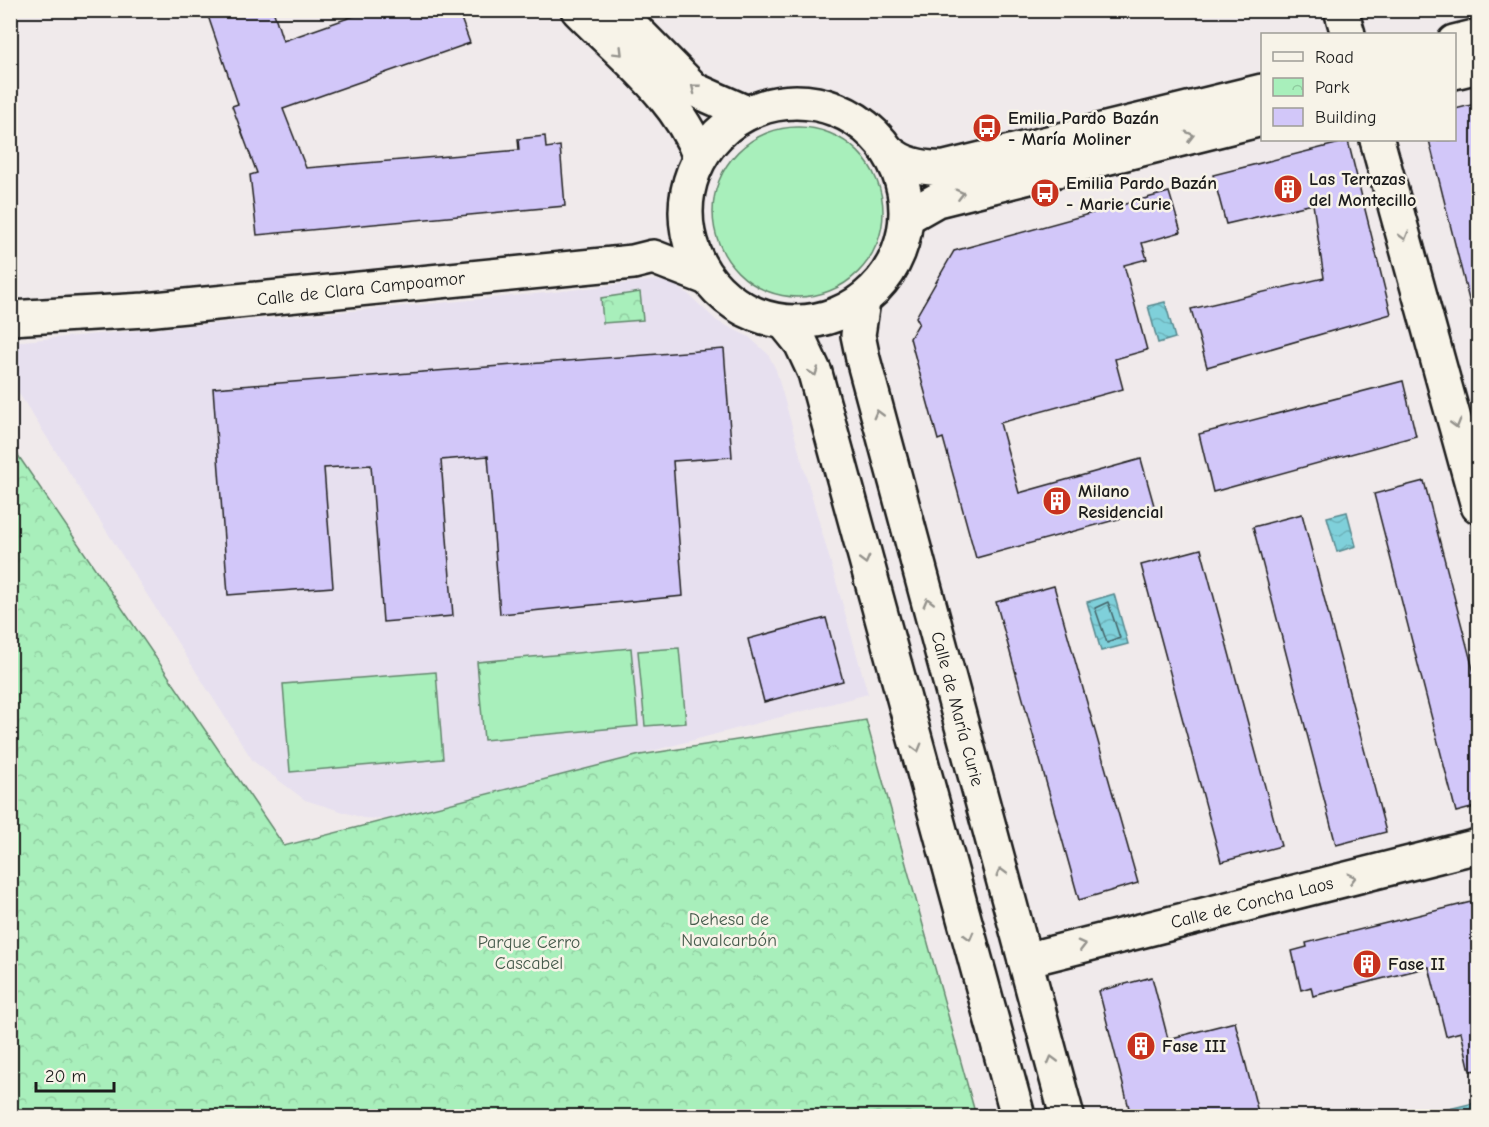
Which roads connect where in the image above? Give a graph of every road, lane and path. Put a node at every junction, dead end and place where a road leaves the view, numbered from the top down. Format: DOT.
graph roads {
  1 [pos="578,10"];
  2 [pos="616,10"];
  3 [pos="1341,10"];
  4 [pos="1348,33"];
  5 [pos="1479,36"];
  6 [pos="1456,42"];
  7 [pos="1479,66"];
  8 [pos="1456,72"];
  9 [pos="1261,91"];
  10 [pos="747,113"];
  11 [pos="1261,119"];
  12 [pos="1377,141"];
  13 [pos="889,152"];
  14 [pos="700,157"];
  15 [pos="686,216"];
  16 [pos="907,217"];
  17 [pos="653,257"];
  18 [pos="707,278"];
  19 [pos="862,301"];
  20 [pos="10,318"];
  21 [pos="784,322"];
  22 [pos="1479,506"];
  23 [pos="1479,846"];
  24 [pos="1025,960"];
  25 [pos="1018,1116"];
  26 [pos="1067,1116"];
  1 -- 14 [label="street, one-way"];
  10 -- 2 [label="street, one-way"];
  3 -- 4 [label="street"];
  5 -- 6 [label="street"];
  7 -- 8 [label="street"];
  9 -- 13 [label="street"];
  10 -- 13 [label="street"];
  10 -- 14 [label="street"];
  16 -- 11 [label="street, one-way"];
  12 -- 22 [label="street, one-way"];
  13 -- 16 [label="street"];
  14 -- 15 [label="street"];
  15 -- 17 [label="street"];
  15 -- 18 [label="street"];
  16 -- 19 [label="street"];
  17 -- 18 [label="street"];
  17 -- 20 [label="street, Calle de Clara Campoamor"];
  18 -- 21 [label="street"];
  19 -- 21 [label="street"];
  24 -- 19 [label="street, Calle de María Curie, one-way"];
  21 -- 25 [label="street, one-way"];
  24 -- 23 [label="street, Calle de Concha Laos, one-way"];
  26 -- 24 [label="street, Calle de María Curie, one-way"];
}
